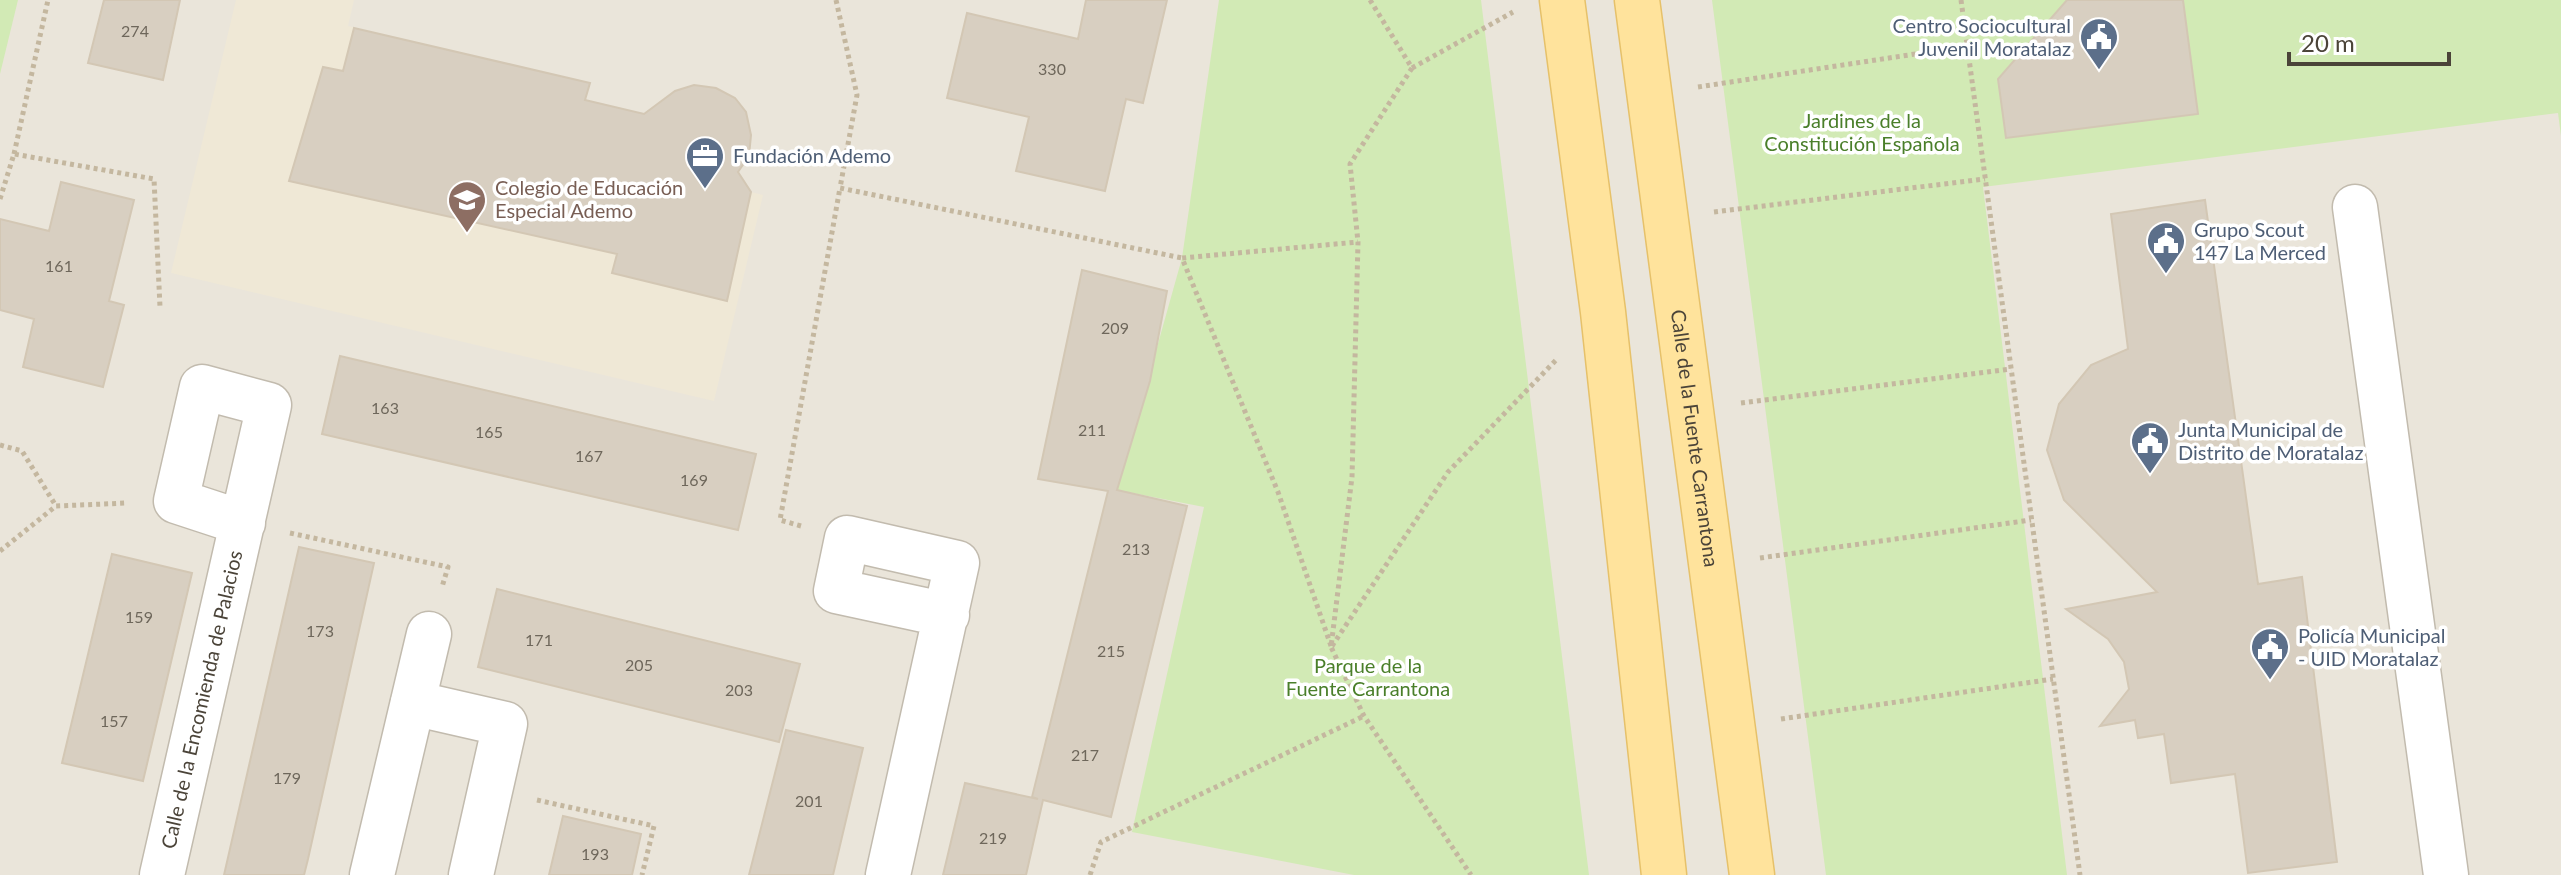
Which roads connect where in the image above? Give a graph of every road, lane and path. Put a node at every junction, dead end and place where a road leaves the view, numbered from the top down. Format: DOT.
graph roads {
  1 [pos="48,0"];
  2 [pos="836,0"];
  3 [pos="1370,0"];
  4 [pos="1562,0"];
  5 [pos="1637,0"];
  6 [pos="1961,0"];
  7 [pos="1519,8"];
  8 [pos="1968,46"];
  9 [pos="1412,68"];
  10 [pos="1690,88"];
  11 [pos="14,154"];
  12 [pos="1985,179"];
  13 [pos="840,188"];
  14 [pos="0,199"];
  15 [pos="2355,207"];
  16 [pos="1705,213"];
  17 [pos="1358,242"];
  18 [pos="1182,258"];
  19 [pos="160,307"];
  20 [pos="1603,312"];
  21 [pos="2011,369"];
  22 [pos="1728,404"];
  23 [pos="0,445"];
  24 [pos="176,501"];
  25 [pos="56,506"];
  26 [pos="2031,520"];
  27 [pos="243,523"];
  28 [pos="847,538"];
  29 [pos="0,551"];
  30 [pos="1748,560"];
  31 [pos="429,634"];
  32 [pos="1331,647"];
  33 [pos="2053,679"];
  34 [pos="413,703"];
  35 [pos="1364,716"];
  36 [pos="1768,720"];
  37 [pos="490,789"];
  38 [pos="162,875"];
  39 [pos="372,875"];
  40 [pos="471,875"];
  41 [pos="642,875"];
  42 [pos="888,875"];
  43 [pos="1090,875"];
  44 [pos="1471,875"];
  45 [pos="1664,875"];
  46 [pos="1752,875"];
  47 [pos="2080,875"];
  48 [pos="2446,875"];
  1 -- 11 [label="path"];
  2 -- 13 [label="path"];
  3 -- 9 [label="path"];
  4 -- 20 [label="main road"];
  5 -- 46 [label="main road, Calle de la Fuente Carrantona"];
  6 -- 8 [label="path"];
  7 -- 9 [label="path"];
  8 -- 10 [label="path"];
  8 -- 12 [label="path"];
  9 -- 17 [label="path"];
  11 -- 14 [label="path"];
  11 -- 19 [label="path"];
  12 -- 16 [label="path"];
  12 -- 21 [label="path"];
  13 -- 18 [label="path"];
  13 -- 28 [label="path"];
  15 -- 48 [label="lane"];
  17 -- 18 [label="path"];
  17 -- 32 [label="path"];
  18 -- 32 [label="path"];
  20 -- 32 [label="path"];
  20 -- 45 [label="main road"];
  21 -- 22 [label="path"];
  21 -- 26 [label="path"];
  23 -- 25 [label="path"];
  24 -- 25 [label="path"];
  24 -- 27 [label="lane, Calle de la Encomienda de Palacios"];
  24 -- 27 [label="lane, Calle de la Encomienda de Palacios"];
  25 -- 29 [label="path"];
  26 -- 30 [label="path"];
  26 -- 33 [label="path"];
  27 -- 31 [label="path"];
  27 -- 38 [label="lane, Calle de la Encomienda de Palacios"];
  28 -- 42 [label="lane"];
  31 -- 34 [label="lane"];
  32 -- 35 [label="path"];
  33 -- 36 [label="path"];
  33 -- 47 [label="path"];
  34 -- 37 [label="lane"];
  34 -- 39 [label="lane"];
  35 -- 43 [label="path"];
  35 -- 44 [label="path"];
  37 -- 40 [label="lane"];
  37 -- 41 [label="path"];
}
